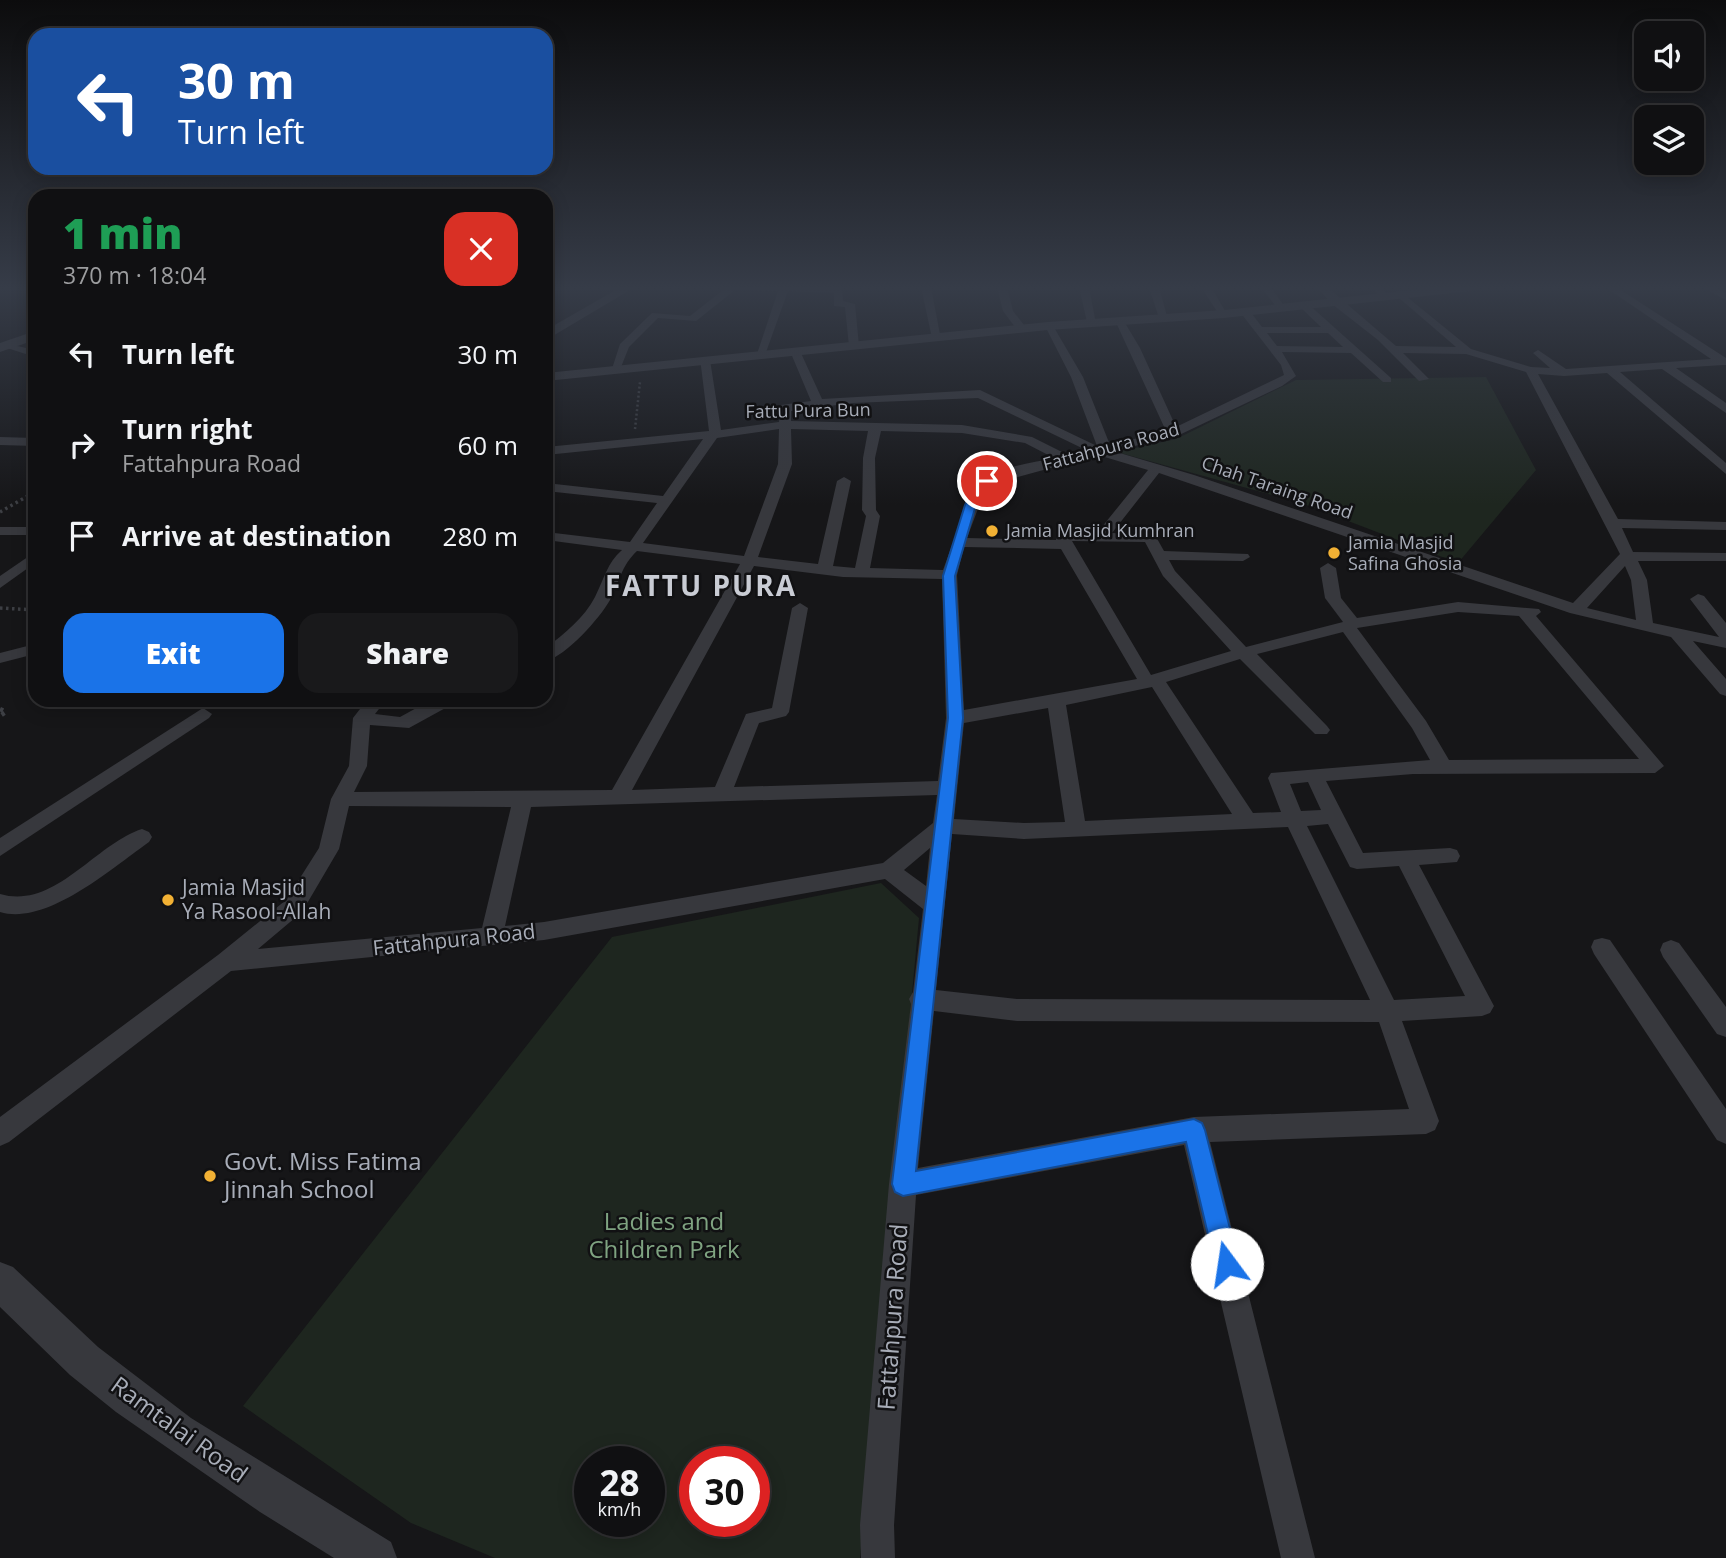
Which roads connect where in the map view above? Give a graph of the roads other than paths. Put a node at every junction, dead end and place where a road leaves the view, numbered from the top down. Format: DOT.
graph roads {
  1 [pos="619,360"];
  2 [pos="704,360"];
  3 [pos="707,360"];
  4 [pos="799,360"];
  5 [pos="1067,360"];
  6 [pos="1140,360"];
  7 [pos="1280,360"];
  8 [pos="1366,360"];
  9 [pos="1404,360"];
  10 [pos="1496,360"];
  11 [pos="1547,360"];
  12 [pos="1724,362"];
  13 [pos="1664,365"];
  14 [pos="1609,369"];
  15 [pos="615,370"];
  16 [pos="1530,370"];
  17 [pos="1564,373"];
  18 [pos="553,376"];
  19 [pos="1423,379"];
  20 [pos="1387,380"];
  21 [pos="818,403"];
  22 [pos="1726,409"];
  23 [pos="784,425"];
  24 [pos="875,428"];
  25 [pos="715,432"];
  26 [pos="1173,433"];
  27 [pos="0,441"];
  28 [pos="28,442"];
  29 [pos="1101,450"];
  30 [pos="553,451"];
  31 [pos="1066,459"];
  32 [pos="1156,469"];
  33 [pos="1726,470"];
  34 [pos="844,481"];
  35 [pos="553,488"];
  36 [pos="666,500"];
  37 [pos="1613,523"];
  38 [pos="1726,526"];
  39 [pos="0,531"];
  40 [pos="28,531"];
  41 [pos="553,537"];
  42 [pos="1101,538"];
  43 [pos="957,542"];
  44 [pos="1066,545"];
  45 [pos="634,546"];
  46 [pos="1158,555"];
  47 [pos="1626,556"];
  48 [pos="1243,557"];
  49 [pos="1726,557"];
  50 [pos="750,560"];
  51 [pos="28,561"];
  52 [pos="1328,568"];
  53 [pos="825,569"];
  54 [pos="862,572"];
  55 [pos="949,576"];
  56 [pos="0,583"];
  57 [pos="1698,599"];
  58 [pos="800,608"];
  59 [pos="1576,610"];
  60 [pos="1522,611"];
  61 [pos="1595,616"];
  62 [pos="1350,625"];
  63 [pos="1645,626"];
  64 [pos="1677,633"];
  65 [pos="1726,634"];
  66 [pos="1726,643"];
  67 [pos="28,651"];
  68 [pos="553,651"];
  69 [pos="1242,653"];
  70 [pos="0,658"];
  71 [pos="1152,681"];
  72 [pos="1726,690"];
  73 [pos="1056,700"];
  74 [pos="371,707"];
  75 [pos="433,707"];
  76 [pos="203,714"];
  77 [pos="362,718"];
  78 [pos="955,718"];
  79 [pos="1321,730"];
  80 [pos="1444,768"];
  81 [pos="1314,776"];
  82 [pos="948,788"];
  83 [pos="722,793"];
  84 [pos="618,797"];
  85 [pos="341,799"];
  86 [pos="523,800"];
  87 [pos="1335,816"];
  88 [pos="1294,819"];
  89 [pos="1247,821"];
  90 [pos="943,825"];
  91 [pos="1076,828"];
  92 [pos="142,837"];
  93 [pos="0,848"];
  94 [pos="1450,856"];
  95 [pos="1405,858"];
  96 [pos="889,870"];
  97 [pos="0,903"];
  98 [pos="934,905"];
  99 [pos="491,937"];
  100 [pos="1602,947"];
  101 [pos="1671,950"];
  102 [pos="226,962"];
  103 [pos="921,999"];
  104 [pos="1387,1011"];
  105 [pos="1726,1026"];
  106 [pos="1194,1130"];
  107 [pos="1726,1131"];
  108 [pos="0,1133"];
  109 [pos="903,1184"];
  110 [pos="0,1280"];
  111 [pos="375,1558"];
  112 [pos="878,1558"];
  113 [pos="1298,1558"];
  1 -- 15 [label="street"];
  2 -- 3 [label="street"];
  2 -- 15 [label="street"];
  2 -- 25 [label="street"];
  4 -- 21 [label="street"];
  5 -- 29 [label="street"];
  6 -- 26 [label="street"];
  7 -- 26 [label="street, Fattahpura Road"];
  8 -- 20 [label="street"];
  9 -- 19 [label="street"];
  10 -- 16 [label="street"];
  11 -- 17 [label="street"];
  12 -- 13 [label="street"];
  13 -- 14 [label="street"];
  13 -- 22 [label="street"];
  14 -- 17 [label="street"];
  14 -- 33 [label="street"];
  15 -- 18 [label="street"];
  16 -- 17 [label="street"];
  16 -- 37 [label="street"];
  21 -- 23 [label="street, Chah Taraing Road"];
  21 -- 29 [label="street, Chah Taraing Road"];
  23 -- 24 [label="street, Fattu Pura Bun"];
  23 -- 25 [label="street, Fattu Pura Bun"];
  23 -- 50 [label="street"];
  24 -- 31 [label="street, Fattu Pura Bun"];
  24 -- 54 [label="street"];
  25 -- 30 [label="street, Fattu Pura Bun"];
  25 -- 36 [label="street"];
  26 -- 29 [label="street, Fattahpura Road"];
  27 -- 28 [label="street"];
  29 -- 31 [label="street, Fattahpura Road"];
  29 -- 32 [label="street, Chah Taraing Road"];
  31 -- 43 [label="street, Fattahpura Road"];
  32 -- 42 [label="street"];
  32 -- 59 [label="street, Chah Taraing Road"];
  34 -- 53 [label="street"];
  35 -- 36 [label="street"];
  36 -- 45 [label="street"];
  37 -- 38 [label="street"];
  37 -- 47 [label="street"];
  39 -- 40 [label="street"];
  41 -- 45 [label="street"];
  42 -- 44 [label="street"];
  42 -- 46 [label="street"];
  43 -- 44 [label="street"];
  43 -- 55 [label="street, Fattahpura Road"];
  44 -- 71 [label="street"];
  45 -- 50 [label="street"];
  45 -- 68 [label="street"];
  46 -- 48 [label="street"];
  46 -- 69 [label="street"];
  47 -- 49 [label="street"];
  47 -- 59 [label="street"];
  47 -- 63 [label="street"];
  50 -- 53 [label="street"];
  50 -- 84 [label="street"];
  51 -- 56 [label="street"];
  52 -- 62 [label="street"];
  53 -- 54 [label="street"];
  54 -- 55 [label="street"];
  55 -- 78 [label="street, Fattahpura Road"];
  57 -- 65 [label="street"];
  58 -- 83 [label="street"];
  59 -- 61 [label="street, Chah Taraing Road"];
  60 -- 61 [label="street"];
  60 -- 62 [label="street"];
  60 -- 80 [label="street"];
  61 -- 63 [label="street, Chah Taraing Road"];
  62 -- 69 [label="street"];
  62 -- 80 [label="street"];
  63 -- 64 [label="street, Chah Taraing Road"];
  64 -- 66 [label="street, Chah Taraing Road"];
  64 -- 72 [label="street"];
  67 -- 70 [label="street"];
  69 -- 71 [label="street"];
  69 -- 79 [label="street"];
  71 -- 73 [label="street"];
  71 -- 89 [label="street"];
  73 -- 78 [label="street"];
  73 -- 91 [label="street"];
  74 -- 77 [label="street"];
  75 -- 77 [label="street"];
  76 -- 93 [label="street"];
  77 -- 85 [label="street"];
  78 -- 82 [label="street, Fattahpura Road"];
  80 -- 81 [label="street"];
  81 -- 87 [label="street"];
  81 -- 88 [label="street"];
  82 -- 83 [label="street"];
  82 -- 90 [label="street, Fattahpura Road"];
  83 -- 84 [label="street"];
  84 -- 86 [label="street"];
  85 -- 86 [label="street"];
  85 -- 102 [label="street"];
  86 -- 99 [label="street"];
  87 -- 88 [label="street"];
  87 -- 95 [label="street"];
  88 -- 89 [label="street"];
  88 -- 104 [label="street"];
  89 -- 91 [label="street"];
  90 -- 91 [label="street"];
  90 -- 96 [label="street"];
  90 -- 98 [label="street, Fattahpura Road"];
  92 -- 97 [label="street"];
  94 -- 95 [label="street"];
  95 -- 104 [label="street"];
  96 -- 98 [label="street"];
  96 -- 99 [label="street, Fattahpura Road"];
  98 -- 103 [label="street, Fattahpura Road"];
  99 -- 102 [label="street, Fattahpura Road"];
  100 -- 107 [label="street"];
  101 -- 105 [label="street"];
  102 -- 108 [label="street"];
  103 -- 104 [label="street"];
  103 -- 109 [label="street, Fattahpura Road"];
  104 -- 106 [label="street"];
  106 -- 109 [label="street"];
  106 -- 113 [label="street"];
  109 -- 112 [label="street, Fattahpura Road"];
  110 -- 111 [label="street, Ramtalai Road"];
}
